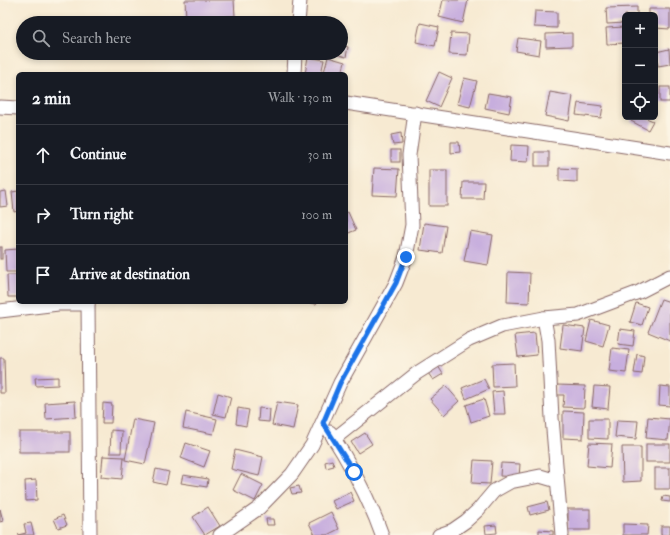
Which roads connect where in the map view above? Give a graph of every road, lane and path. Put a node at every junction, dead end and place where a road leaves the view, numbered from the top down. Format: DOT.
graph roads {
  1 [pos="300,0"];
  2 [pos="299,16"];
  3 [pos="295,60"];
  4 [pos="294,72"];
  5 [pos="348,103"];
  6 [pos="0,107"];
  7 [pos="16,108"];
  8 [pos="415,113"];
  9 [pos="670,152"];
  10 [pos="670,276"];
  11 [pos="58,304"];
  12 [pos="88,304"];
  13 [pos="0,311"];
  14 [pos="544,318"];
  15 [pos="323,423"];
  16 [pos="334,439"];
  17 [pos="557,481"];
  18 [pos="90,535"];
  19 [pos="220,535"];
  20 [pos="382,535"];
  21 [pos="439,535"];
  22 [pos="562,535"];
  1 -- 2 [label="street"];
  3 -- 4 [label="street"];
  5 -- 8 [label="street"];
  6 -- 7 [label="street"];
  8 -- 9 [label="street"];
  8 -- 15 [label="street"];
  10 -- 14 [label="street"];
  11 -- 13 [label="street"];
  12 -- 18 [label="street"];
  14 -- 16 [label="street"];
  14 -- 17 [label="street"];
  15 -- 16 [label="street"];
  15 -- 19 [label="street"];
  16 -- 20 [label="street"];
  17 -- 21 [label="street"];
  17 -- 22 [label="street"];
}
